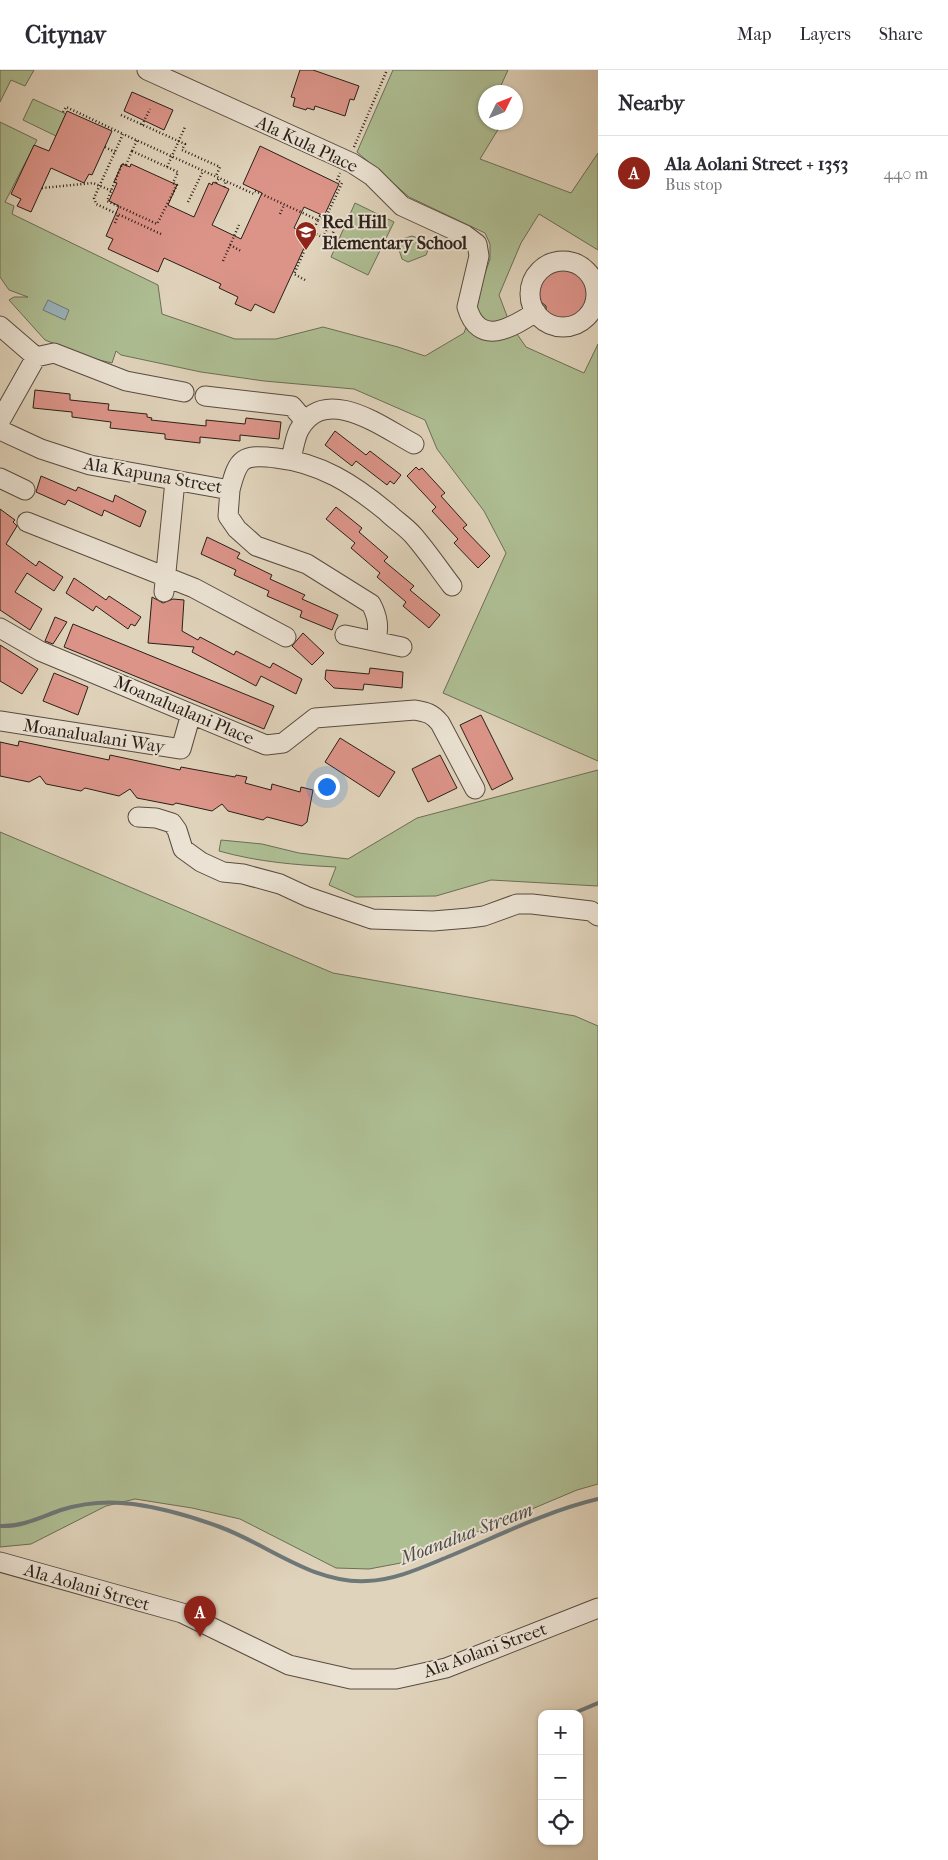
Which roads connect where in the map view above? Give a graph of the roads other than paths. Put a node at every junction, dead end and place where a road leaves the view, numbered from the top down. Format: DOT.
graph roads {
  1 [pos="147,70"];
  2 [pos="536,312"];
  3 [pos="0,326"];
  4 [pos="36,358"];
  5 [pos="184,392"];
  6 [pos="205,396"];
  7 [pos="0,421"];
  8 [pos="305,421"];
  9 [pos="0,430"];
  10 [pos="414,444"];
  11 [pos="291,460"];
  12 [pos="0,478"];
  13 [pos="175,482"];
  14 [pos="25,490"];
  15 [pos="230,490"];
  16 [pos="27,522"];
  17 [pos="165,585"];
  18 [pos="452,586"];
  19 [pos="0,628"];
  20 [pos="345,635"];
  21 [pos="286,637"];
  22 [pos="376,641"];
  23 [pos="402,647"];
  24 [pos="191,714"];
  25 [pos="2,720"];
  26 [pos="475,789"];
  27 [pos="138,817"];
  28 [pos="598,916"];
  29 [pos="0,1562"];
  30 [pos="598,1608"];
  1 -- 2 [label="street, Ala Kula Place"];
  3 -- 4 [label="street"];
  4 -- 5 [label="street"];
  4 -- 7 [label="street"];
  6 -- 8 [label="street"];
  8 -- 10 [label="street"];
  8 -- 11 [label="street"];
  9 -- 13 [label="street, Ala Kapuna Street"];
  11 -- 15 [label="street, Ala Kapuna Street"];
  11 -- 18 [label="street, Ala Kapuna Street"];
  12 -- 14 [label="street"];
  13 -- 15 [label="street, Ala Kapuna Street"];
  13 -- 17 [label="street"];
  15 -- 22 [label="street"];
  16 -- 17 [label="street"];
  17 -- 21 [label="street"];
  19 -- 24 [label="street, Moanalualani Place"];
  20 -- 22 [label="street"];
  22 -- 23 [label="street"];
  24 -- 25 [label="street, Moanalualani Way"];
  24 -- 26 [label="street, Moanalualani Place"];
  27 -- 28 [label="street"];
  29 -- 30 [label="street, Ala Aolani Street"];
}
